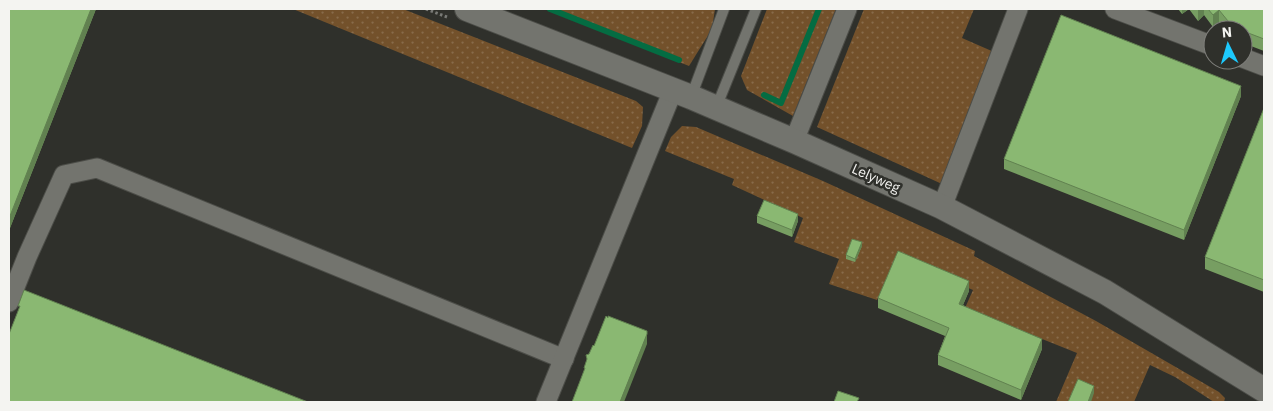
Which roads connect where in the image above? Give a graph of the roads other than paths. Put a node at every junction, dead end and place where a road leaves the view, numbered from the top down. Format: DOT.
graph roads {
  1 [pos="467,9"];
  2 [pos="724,9"];
  3 [pos="756,9"];
  4 [pos="847,9"];
  5 [pos="1018,9"];
  6 [pos="1115,9"];
  7 [pos="1203,42"];
  8 [pos="682,94"];
  9 [pos="716,108"];
  10 [pos="794,141"];
  11 [pos="942,208"];
  12 [pos="9,302"];
  13 [pos="564,360"];
  14 [pos="1264,390"];
  15 [pos="546,402"];
  1 -- 8 [label="street, Lelyweg"];
  2 -- 8 [label="lane"];
  3 -- 9 [label="lane"];
  4 -- 10 [label="street"];
  5 -- 11 [label="street"];
  6 -- 7 [label="street"];
  8 -- 9 [label="street, Lelyweg"];
  8 -- 13 [label="street"];
  9 -- 10 [label="street, Lelyweg"];
  10 -- 11 [label="street, Lelyweg"];
  11 -- 14 [label="street, Lelyweg"];
  12 -- 13 [label="street"];
  13 -- 15 [label="street"];
}
